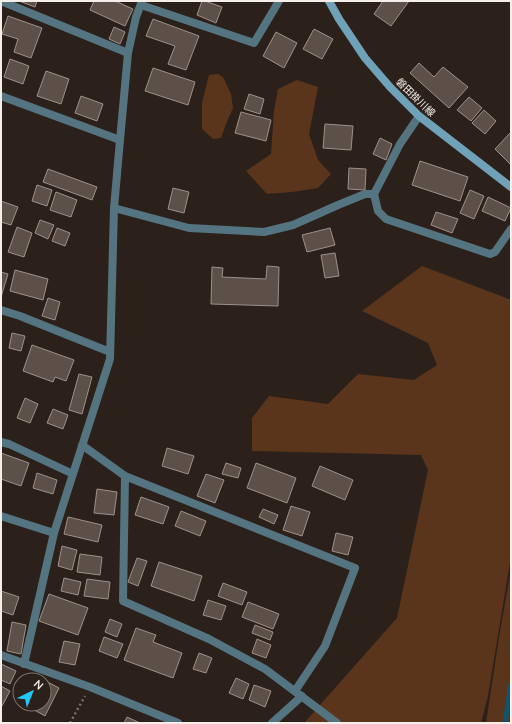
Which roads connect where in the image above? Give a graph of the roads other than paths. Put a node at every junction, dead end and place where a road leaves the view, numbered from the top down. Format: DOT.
graph roads {
  1 [pos="1,1"];
  2 [pos="279,1"];
  3 [pos="329,1"];
  4 [pos="141,3"];
  5 [pos="128,53"];
  6 [pos="1,96"];
  7 [pos="419,116"];
  8 [pos="120,140"];
  9 [pos="511,187"];
  10 [pos="374,194"];
  11 [pos="114,208"];
  12 [pos="511,229"];
  13 [pos="1,310"];
  14 [pos="110,352"];
  15 [pos="1,442"];
  16 [pos="82,445"];
  17 [pos="73,474"];
  18 [pos="125,476"];
  19 [pos="1,516"];
  20 [pos="54,532"];
  21 [pos="1,655"];
  22 [pos="24,664"];
  23 [pos="295,691"];
  24 [pos="302,696"];
  25 [pos="178,723"];
  26 [pos="272,723"];
  27 [pos="337,723"];
  1 -- 5 [label="street"];
  2 -- 4 [label="street"];
  3 -- 7 [label="main road, 磐田掛川線"];
  4 -- 5 [label="street"];
  5 -- 8 [label="street"];
  6 -- 8 [label="street"];
  7 -- 9 [label="main road, 磐田掛川線"];
  7 -- 10 [label="street"];
  8 -- 11 [label="street"];
  10 -- 11 [label="street"];
  10 -- 12 [label="street"];
  11 -- 14 [label="street"];
  13 -- 14 [label="street"];
  14 -- 16 [label="street"];
  15 -- 17 [label="street"];
  16 -- 17 [label="street"];
  16 -- 18 [label="street"];
  17 -- 20 [label="street"];
  18 -- 23 [label="street"];
  18 -- 23 [label="street"];
  19 -- 20 [label="street"];
  20 -- 22 [label="street"];
  21 -- 22 [label="street"];
  22 -- 25 [label="street"];
  23 -- 24 [label="street"];
  24 -- 26 [label="street"];
  24 -- 27 [label="street"];
}
